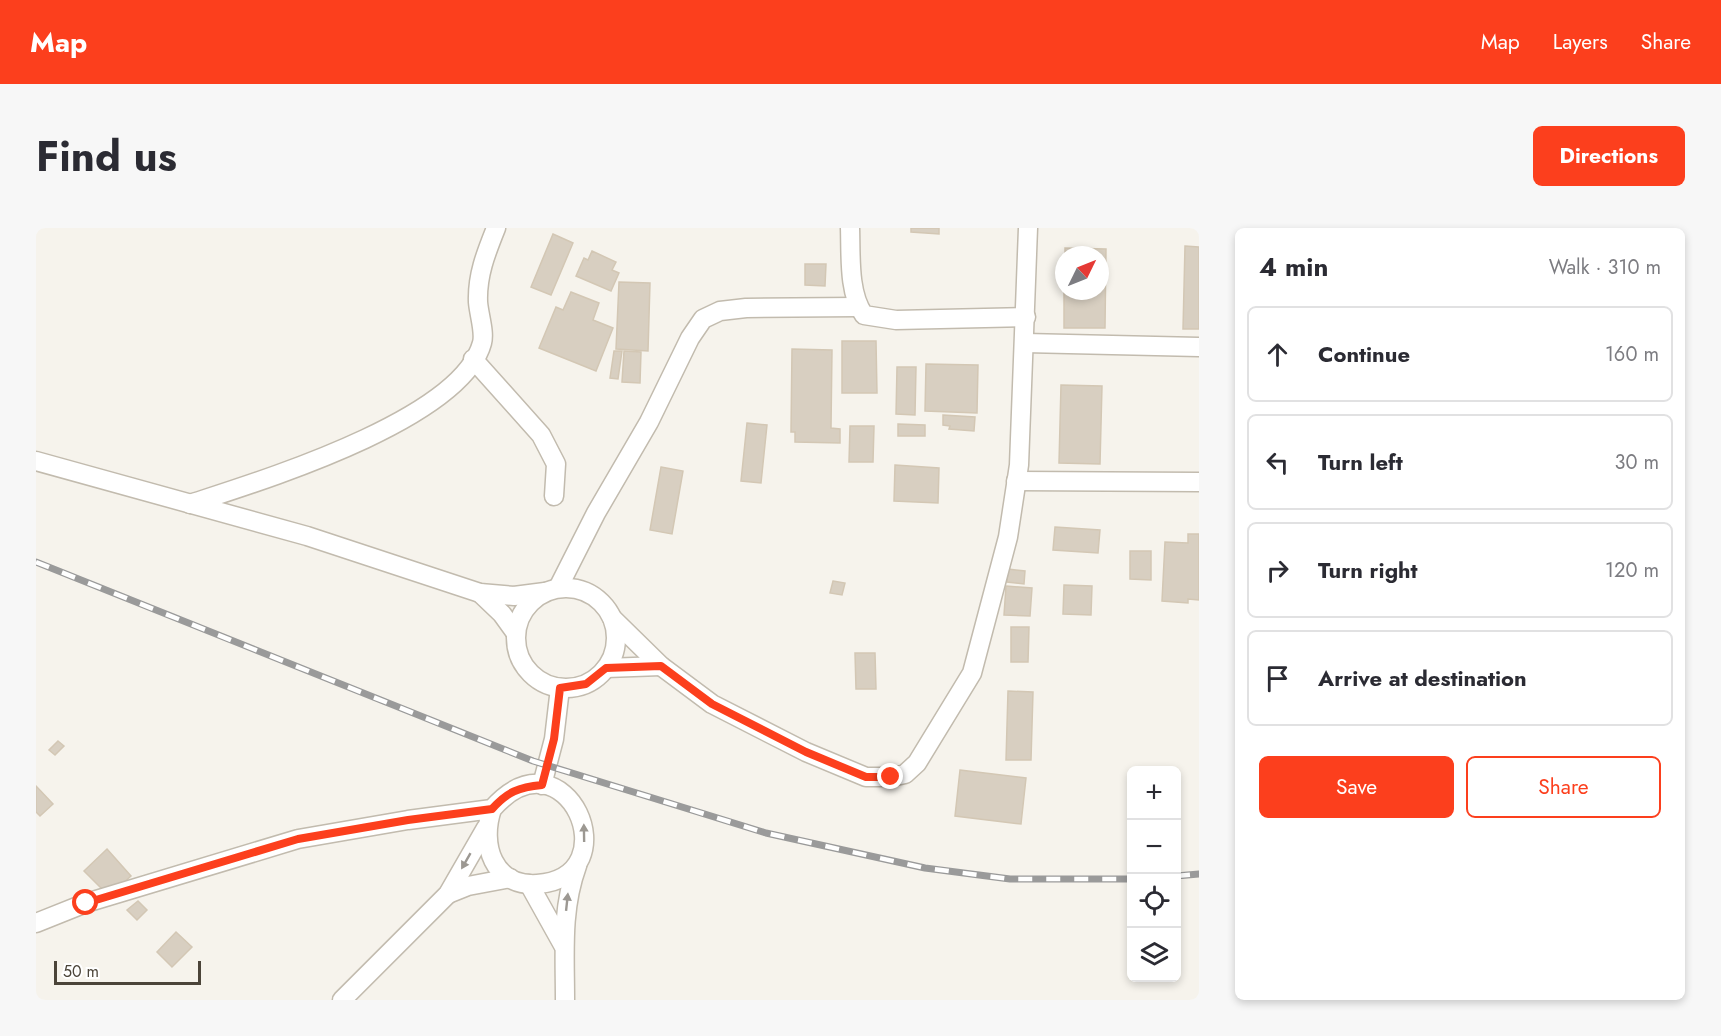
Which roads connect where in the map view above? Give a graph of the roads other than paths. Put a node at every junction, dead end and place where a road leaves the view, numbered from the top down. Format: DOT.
graph roads {
  1 [pos="496,228"];
  2 [pos="850,228"];
  3 [pos="1028,228"];
  4 [pos="858,307"];
  5 [pos="1026,317"];
  6 [pos="1025,343"];
  7 [pos="1199,347"];
  8 [pos="474,359"];
  9 [pos="36,461"];
  10 [pos="1016,481"];
  11 [pos="1199,482"];
  12 [pos="554,496"];
  13 [pos="189,504"];
  14 [pos="552,590"];
  15 [pos="480,594"];
  16 [pos="612,618"];
  17 [pos="515,632"];
  18 [pos="661,666"];
  19 [pos="606,668"];
  20 [pos="560,688"];
  21 [pos="542,785"];
  22 [pos="492,809"];
  23 [pos="486,828"];
  24 [pos="579,860"];
  25 [pos="510,878"];
  26 [pos="529,885"];
  27 [pos="448,894"];
  28 [pos="36,923"];
  29 [pos="563,945"];
  30 [pos="342,1000"];
  31 [pos="565,1000"];
  1 -- 8 [label="street"];
  2 -- 4 [label="street"];
  3 -- 5 [label="street"];
  4 -- 5 [label="street"];
  4 -- 14 [label="street"];
  5 -- 6 [label="street"];
  6 -- 7 [label="street"];
  6 -- 10 [label="street"];
  8 -- 12 [label="street"];
  8 -- 13 [label="street"];
  9 -- 13 [label="street"];
  10 -- 11 [label="street"];
  10 -- 18 [label="street"];
  13 -- 15 [label="street"];
  14 -- 15 [label="street"];
  14 -- 16 [label="street"];
  14 -- 17 [label="street"];
  15 -- 17 [label="street"];
  16 -- 18 [label="street"];
  16 -- 19 [label="street"];
  17 -- 20 [label="street"];
  18 -- 19 [label="street"];
  19 -- 20 [label="street"];
  20 -- 21 [label="street"];
  21 -- 22 [label="street"];
  24 -- 21 [label="street, one-way"];
  22 -- 23 [label="street"];
  22 -- 28 [label="street"];
  23 -- 25 [label="street"];
  23 -- 27 [label="street, one-way"];
  24 -- 26 [label="street"];
  29 -- 24 [label="street, one-way"];
  25 -- 26 [label="street"];
  25 -- 27 [label="street"];
  26 -- 29 [label="street"];
  27 -- 30 [label="street"];
  29 -- 31 [label="street"];
}
